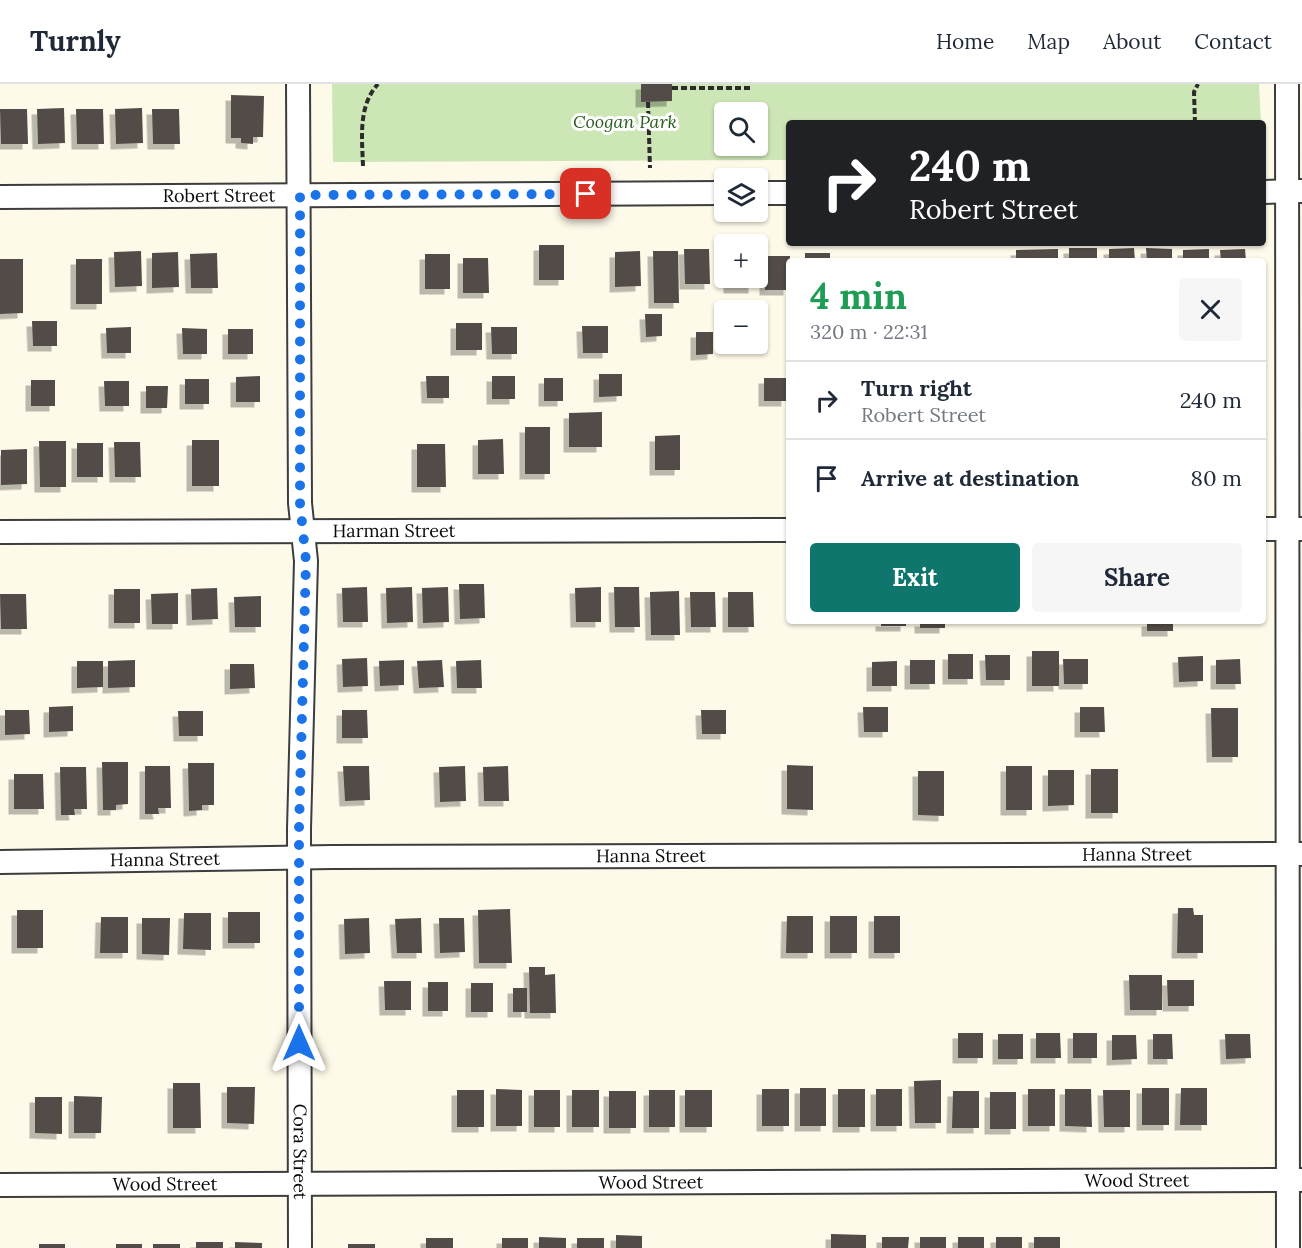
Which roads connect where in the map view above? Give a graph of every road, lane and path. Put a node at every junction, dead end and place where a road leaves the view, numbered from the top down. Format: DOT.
graph roads {
  1 [pos="298,84"];
  2 [pos="378,84"];
  3 [pos="1198,84"];
  4 [pos="1287,84"];
  5 [pos="672,88"];
  6 [pos="752,88"];
  7 [pos="648,102"];
  8 [pos="1195,120"];
  9 [pos="363,166"];
  10 [pos="650,168"];
  11 [pos="1295,191"];
  12 [pos="1266,192"];
  13 [pos="714,193"];
  14 [pos="768,193"];
  15 [pos="786,193"];
  16 [pos="300,195"];
  17 [pos="0,197"];
  18 [pos="1266,529"];
  19 [pos="1295,529"];
  20 [pos="786,530"];
  21 [pos="303,531"];
  22 [pos="0,532"];
  23 [pos="1295,854"];
  24 [pos="299,857"];
  25 [pos="0,862"];
  26 [pos="1295,1180"];
  27 [pos="299,1182"];
  28 [pos="0,1185"];
  29 [pos="300,1248"];
  30 [pos="1287,1248"];
  1 -- 16 [label="street, Cora Street"];
  2 -- 9 [label="path"];
  3 -- 8 [label="path"];
  4 -- 11 [label="street"];
  5 -- 6 [label="path"];
  7 -- 10 [label="path"];
  11 -- 12 [label="street"];
  11 -- 19 [label="street"];
  13 -- 16 [label="street, Robert Street"];
  14 -- 15 [label="street"];
  16 -- 17 [label="street, Robert Street"];
  16 -- 21 [label="street, Cora Street"];
  18 -- 19 [label="street"];
  19 -- 23 [label="street"];
  20 -- 21 [label="street, Harman Street"];
  21 -- 22 [label="street, Harman Street"];
  21 -- 24 [label="street, Cora Street"];
  23 -- 24 [label="street, Hanna Street"];
  23 -- 26 [label="street"];
  24 -- 25 [label="street, Hanna Street"];
  24 -- 27 [label="street, Cora Street"];
  26 -- 27 [label="street, Wood Street"];
  26 -- 30 [label="street"];
  27 -- 28 [label="street, Wood Street"];
  27 -- 29 [label="street, Cora Street"];
}
